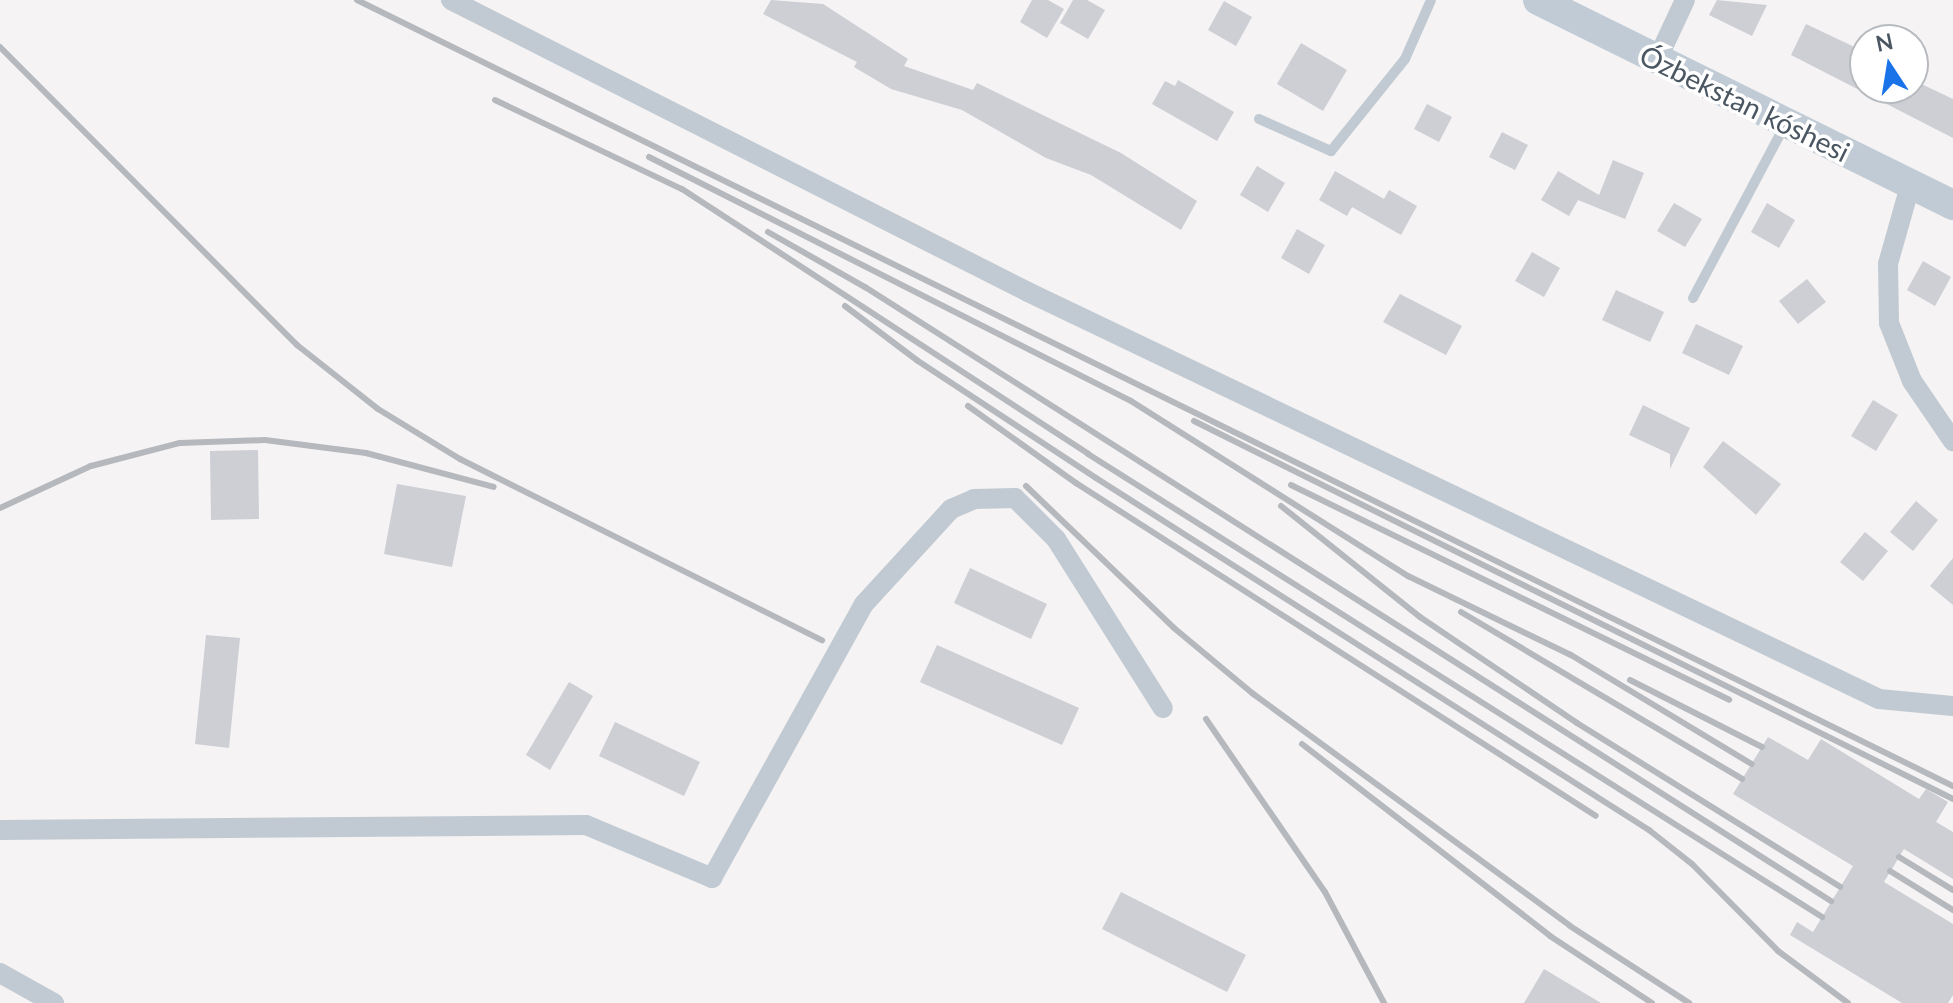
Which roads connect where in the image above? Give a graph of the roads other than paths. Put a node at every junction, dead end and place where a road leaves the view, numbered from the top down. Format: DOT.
graph roads {
  1 [pos="451,0"];
  2 [pos="1431,0"];
  3 [pos="1538,0"];
  4 [pos="1685,0"];
  5 [pos="1657,60"];
  6 [pos="1259,119"];
  7 [pos="1786,124"];
  8 [pos="1910,186"];
  9 [pos="1953,205"];
  10 [pos="1693,298"];
  11 [pos="1953,441"];
  12 [pos="1953,706"];
  13 [pos="1163,708"];
  14 [pos="0,830"];
  15 [pos="0,973"];
  16 [pos="54,1003"];
  1 -- 12 [label="street"];
  2 -- 6 [label="lane"];
  3 -- 5 [label="street, Ózbekstan kóshesi"];
  4 -- 5 [label="street"];
  5 -- 7 [label="street, Ózbekstan kóshesi"];
  7 -- 8 [label="street, Ózbekstan kóshesi"];
  7 -- 10 [label="lane"];
  8 -- 9 [label="street, Ózbekstan kóshesi"];
  8 -- 11 [label="street"];
  13 -- 14 [label="street"];
  15 -- 16 [label="street"];
}
